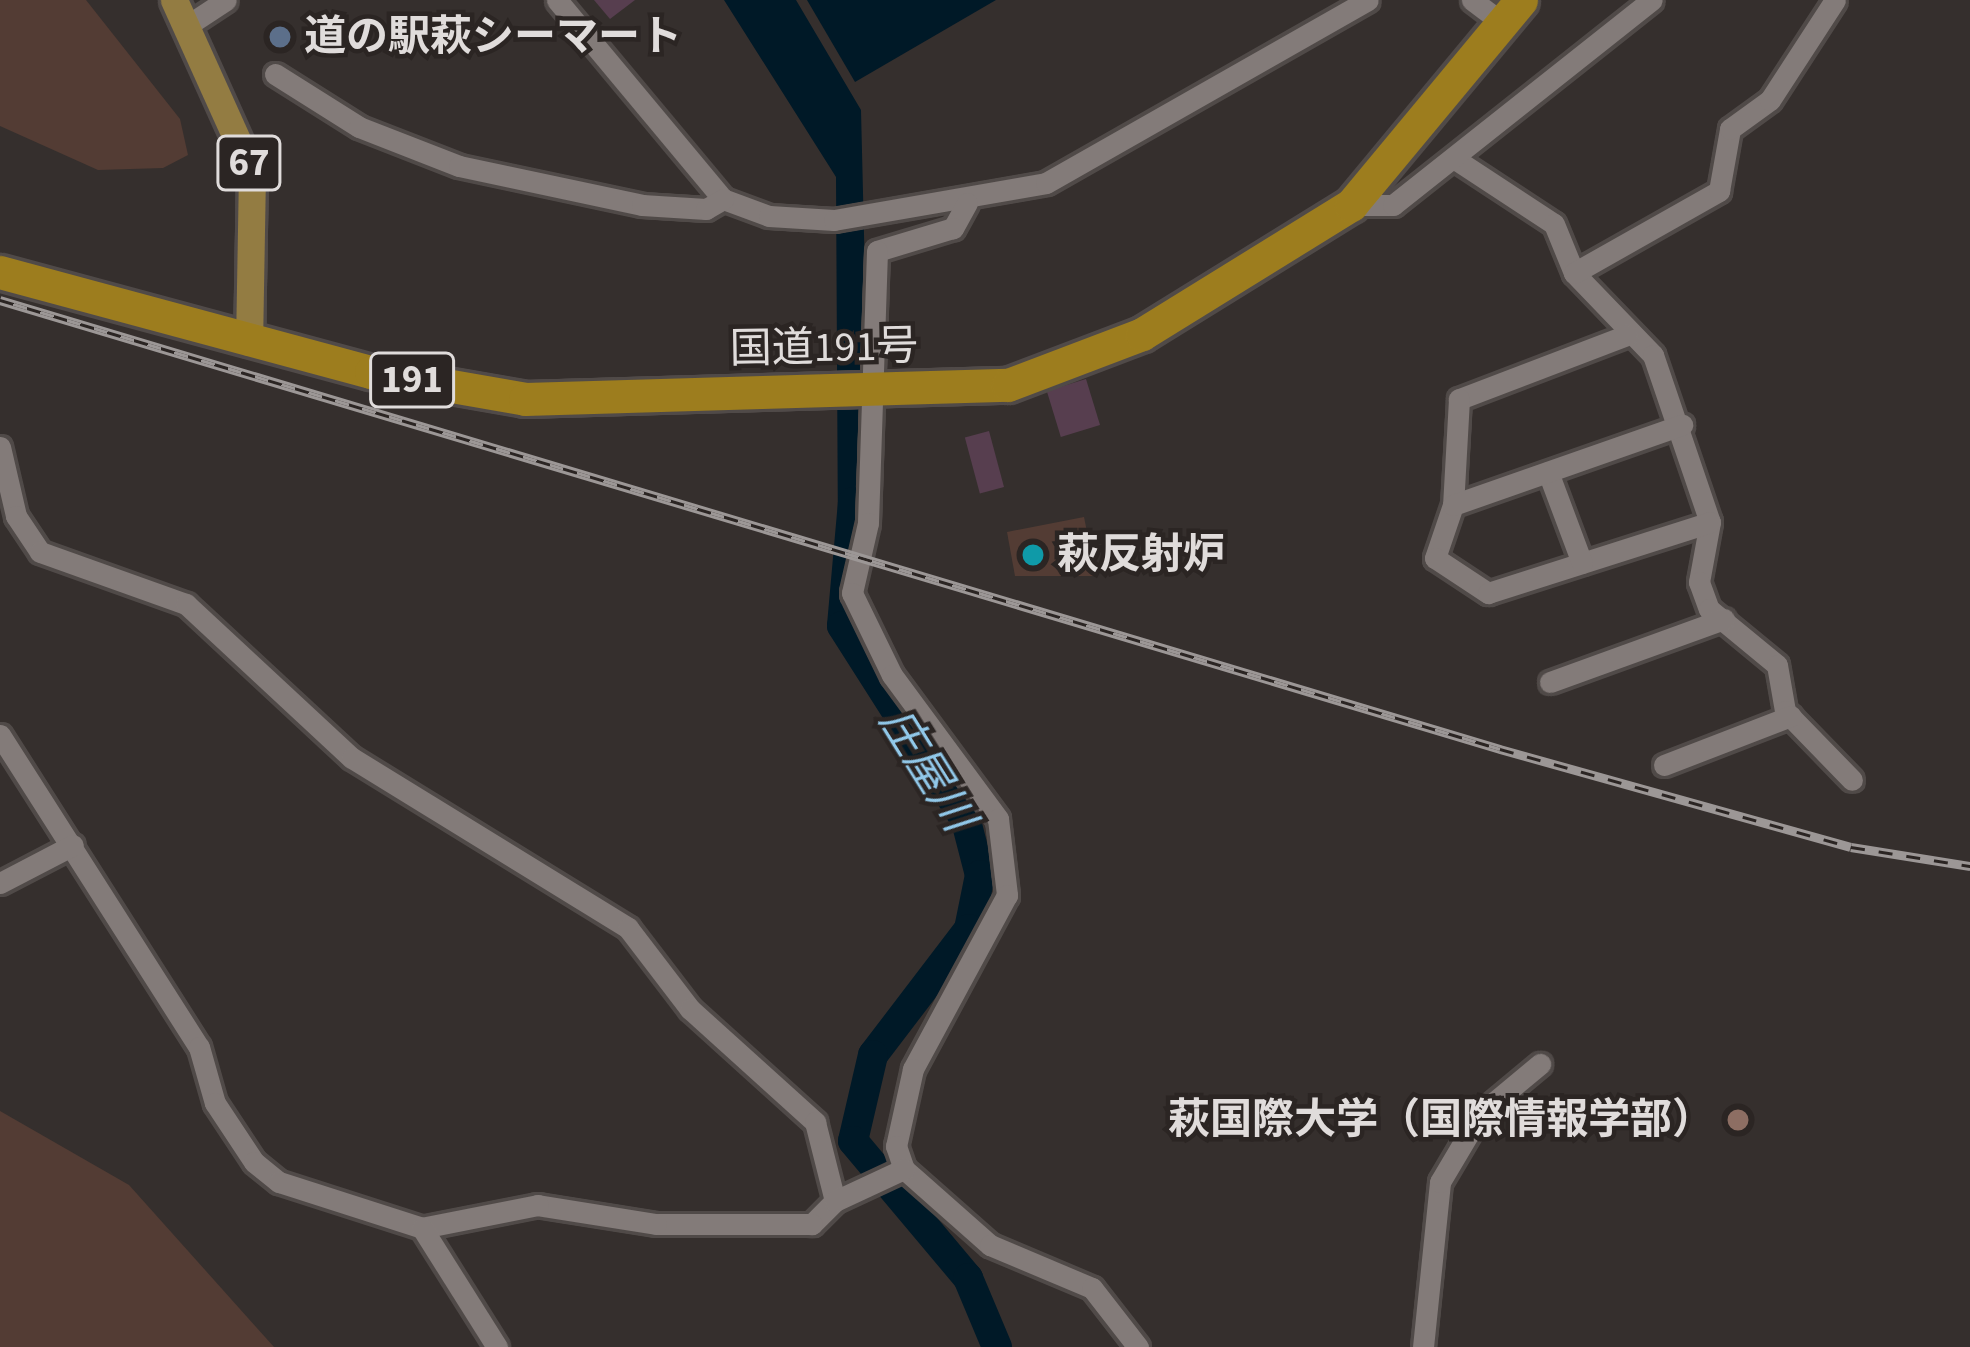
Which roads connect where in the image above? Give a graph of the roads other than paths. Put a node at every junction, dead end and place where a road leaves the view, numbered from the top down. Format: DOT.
graph roads {
  1 [pos="173,0"];
  2 [pos="226,0"];
  3 [pos="557,0"];
  4 [pos="1368,0"];
  5 [pos="1472,0"];
  6 [pos="1652,0"];
  7 [pos="1835,0"];
  8 [pos="1512,11"];
  9 [pos="188,26"];
  10 [pos="275,74"];
  11 [pos="1455,159"];
  12 [pos="723,199"];
  13 [pos="967,203"];
  14 [pos="1351,205"];
  15 [pos="0,272"];
  16 [pos="1574,273"];
  17 [pos="1627,335"];
  18 [pos="249,342"];
  19 [pos="859,392"];
  20 [pos="1682,424"];
  21 [pos="0,449"];
  22 [pos="1548,472"];
  23 [pos="1453,505"];
  24 [pos="1710,521"];
  25 [pos="1582,563"];
  26 [pos="1724,619"];
  27 [pos="1550,682"];
  28 [pos="1791,716"];
  29 [pos="0,736"];
  30 [pos="1664,765"];
  31 [pos="1852,780"];
  32 [pos="73,845"];
  33 [pos="0,883"];
  34 [pos="1540,1064"];
  35 [pos="904,1169"];
  36 [pos="835,1201"];
  37 [pos="422,1228"];
  38 [pos="497,1347"];
  39 [pos="1138,1347"];
  40 [pos="1423,1347"];
  1 -- 9 [label="main road, 67"];
  2 -- 9 [label="street"];
  3 -- 12 [label="street"];
  4 -- 13 [label="street"];
  5 -- 8 [label="street"];
  6 -- 11 [label="street"];
  7 -- 16 [label="street"];
  8 -- 14 [label="highway, 国道191号 / 191"];
  9 -- 18 [label="main road, 67"];
  10 -- 12 [label="street"];
  11 -- 14 [label="street"];
  11 -- 16 [label="street"];
  12 -- 13 [label="street"];
  13 -- 19 [label="street"];
  14 -- 19 [label="highway, 国道191号 / 191"];
  15 -- 18 [label="highway, 国道191号 / 191"];
  16 -- 17 [label="street"];
  17 -- 20 [label="street"];
  17 -- 23 [label="street"];
  18 -- 19 [label="highway, 国道191号 / 191"];
  19 -- 35 [label="street"];
  20 -- 22 [label="street"];
  20 -- 24 [label="street"];
  21 -- 36 [label="street"];
  22 -- 23 [label="street"];
  22 -- 25 [label="street"];
  23 -- 25 [label="street"];
  24 -- 25 [label="street"];
  24 -- 26 [label="street"];
  26 -- 27 [label="street"];
  26 -- 28 [label="street"];
  28 -- 30 [label="street"];
  28 -- 31 [label="street"];
  29 -- 32 [label="street"];
  32 -- 33 [label="street"];
  32 -- 37 [label="street"];
  34 -- 40 [label="street"];
  35 -- 36 [label="street"];
  35 -- 39 [label="street"];
  36 -- 37 [label="street"];
  37 -- 38 [label="street"];
}
